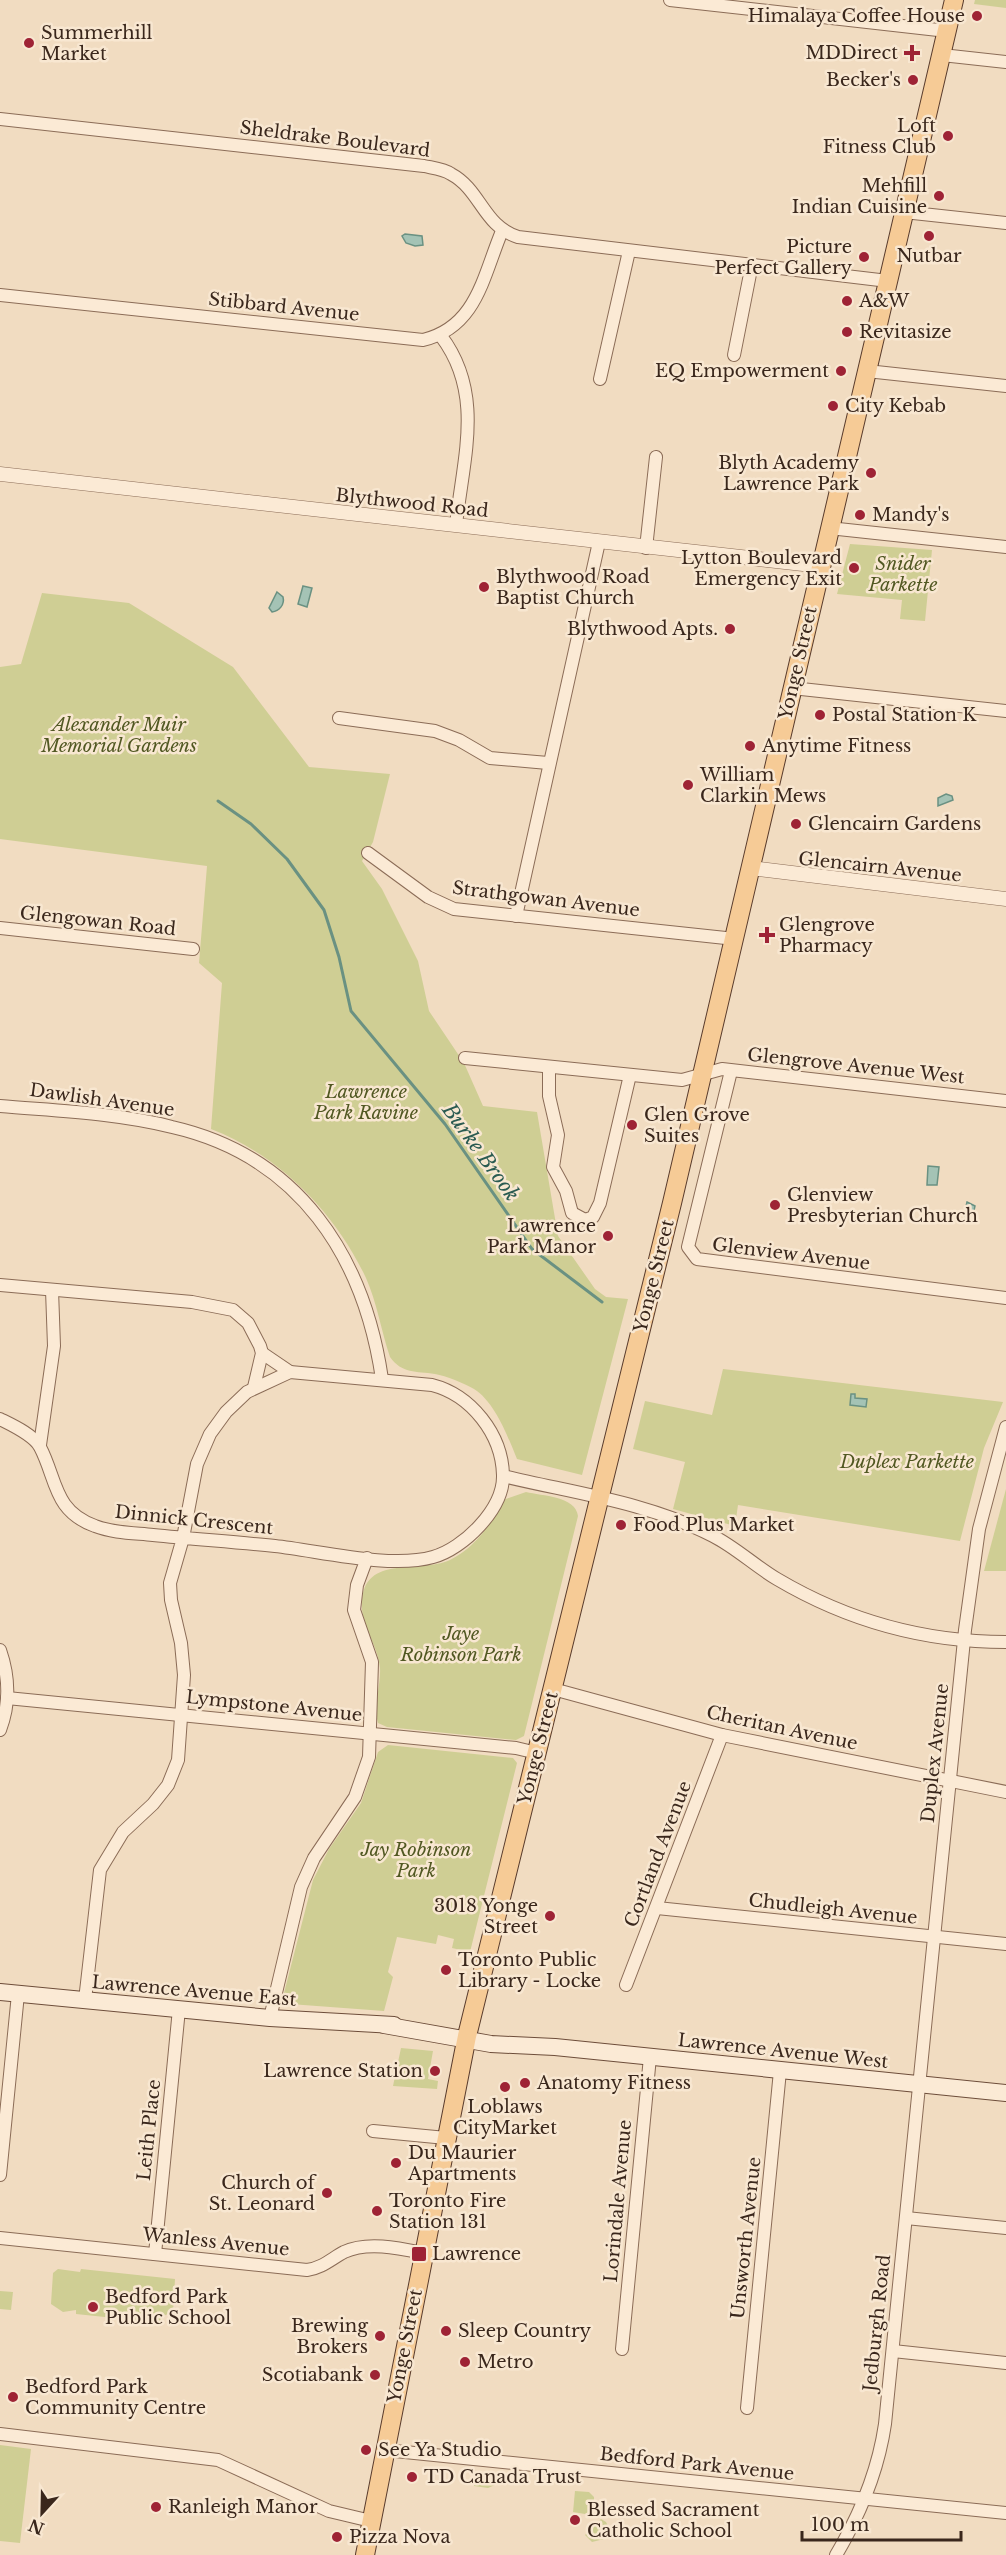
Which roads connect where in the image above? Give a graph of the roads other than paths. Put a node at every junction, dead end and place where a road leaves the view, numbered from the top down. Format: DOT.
graph roads {
  1 [pos="670,0"];
  2 [pos="954,0"];
  3 [pos="947,32"];
  4 [pos="942,55"];
  5 [pos="1006,62"];
  6 [pos="0,119"];
  7 [pos="904,212"];
  8 [pos="1006,223"];
  9 [pos="502,231"];
  10 [pos="629,251"];
  11 [pos="752,264"];
  12 [pos="888,281"];
  13 [pos="0,296"];
  14 [pos="441,336"];
  15 [pos="734,355"];
  16 [pos="867,371"];
  17 [pos="600,379"];
  18 [pos="1006,386"];
  19 [pos="656,457"];
  20 [pos="0,474"];
  21 [pos="456,525"];
  22 [pos="829,528"];
  23 [pos="598,542"];
  24 [pos="1006,547"];
  25 [pos="646,548"];
  26 [pos="821,566"];
  27 [pos="792,688"];
  28 [pos="1006,711"];
  29 [pos="339,718"];
  30 [pos="548,763"];
  31 [pos="368,853"];
  32 [pos="751,868"];
  33 [pos="1006,899"];
  34 [pos="516,916"];
  35 [pos="0,928"];
  36 [pos="735,939"];
  37 [pos="193,949"];
  38 [pos="465,1058"];
  39 [pos="549,1067"];
  40 [pos="731,1071"];
  41 [pos="630,1075"];
  42 [pos="702,1075"];
  43 [pos="1006,1101"];
  44 [pos="0,1106"];
  45 [pos="0,1285"];
  46 [pos="52,1290"];
  47 [pos="1006,1298"];
  48 [pos="262,1353"];
  49 [pos="290,1372"];
  50 [pos="382,1379"];
  51 [pos="254,1387"];
  52 [pos="0,1419"];
  53 [pos="1006,1427"];
  54 [pos="40,1445"];
  55 [pos="503,1476"];
  56 [pos="599,1496"];
  57 [pos="183,1538"];
  58 [pos="367,1558"];
  59 [pos="964,1641"];
  60 [pos="1006,1642"];
  61 [pos="0,1650"];
  62 [pos="553,1689"];
  63 [pos="8,1698"];
  64 [pos="182,1714"];
  65 [pos="0,1730"];
  66 [pos="369,1734"];
  67 [pos="722,1735"];
  68 [pos="537,1753"];
  69 [pos="950,1782"];
  70 [pos="1006,1792"];
  71 [pos="657,1908"];
  72 [pos="935,1937"];
  73 [pos="1006,1944"];
  74 [pos="626,1985"];
  75 [pos="0,1992"];
  76 [pos="18,1994"];
  77 [pos="85,2000"];
  78 [pos="179,2009"];
  79 [pos="270,2018"];
  80 [pos="467,2036"];
  81 [pos="650,2057"];
  82 [pos="780,2070"];
  83 [pos="920,2085"];
  84 [pos="1006,2092"];
  85 [pos="373,2131"];
  86 [pos="446,2138"];
  87 [pos="0,2175"];
  88 [pos="906,2218"];
  89 [pos="1006,2228"];
  90 [pos="0,2238"];
  91 [pos="423,2253"];
  92 [pos="155,2254"];
  93 [pos="622,2349"];
  94 [pos="893,2351"];
  95 [pos="1006,2363"];
  96 [pos="747,2408"];
  97 [pos="0,2434"];
  98 [pos="385,2450"];
  99 [pos="866,2499"];
  100 [pos="1006,2513"];
  101 [pos="371,2521"];
  102 [pos="365,2555"];
  103 [pos="836,2555"];
  1 -- 3 [label="street"];
  2 -- 3 [label="main road, Yonge Street"];
  3 -- 4 [label="main road, Yonge Street"];
  4 -- 5 [label="street"];
  4 -- 7 [label="main road, Yonge Street"];
  6 -- 9 [label="street, Sheldrake Boulevard"];
  7 -- 8 [label="street"];
  7 -- 12 [label="main road, Yonge Street"];
  9 -- 10 [label="street"];
  9 -- 14 [label="street"];
  10 -- 11 [label="street"];
  10 -- 17 [label="street"];
  11 -- 12 [label="street"];
  11 -- 15 [label="street"];
  12 -- 16 [label="main road, Yonge Street"];
  13 -- 14 [label="street, Stibbard Avenue"];
  14 -- 21 [label="street"];
  16 -- 18 [label="street"];
  16 -- 22 [label="main road, Yonge Street"];
  19 -- 25 [label="street"];
  20 -- 21 [label="street, Blythwood Road"];
  21 -- 23 [label="street, Blythwood Road"];
  22 -- 24 [label="street"];
  22 -- 26 [label="main road, Yonge Street"];
  23 -- 25 [label="street, Blythwood Road"];
  23 -- 30 [label="street"];
  25 -- 26 [label="street, Blythwood Road"];
  26 -- 27 [label="main road, Yonge Street"];
  27 -- 28 [label="street"];
  27 -- 32 [label="main road, Yonge Street"];
  29 -- 30 [label="street"];
  30 -- 34 [label="street"];
  31 -- 34 [label="street, Strathgowan Avenue"];
  32 -- 33 [label="street, Glencairn Avenue"];
  32 -- 36 [label="main road, Yonge Street"];
  34 -- 36 [label="street, Strathgowan Avenue"];
  35 -- 37 [label="street, Glengowan Road"];
  36 -- 42 [label="main road, Yonge Street"];
  38 -- 39 [label="street, Glengrove Avenue West"];
  39 -- 41 [label="street, Glengrove Avenue West"];
  39 -- 41 [label="street"];
  40 -- 42 [label="street, Glengrove Avenue West"];
  40 -- 43 [label="street, Glengrove Avenue West"];
  40 -- 47 [label="street, Glenview Avenue"];
  41 -- 42 [label="street, Glengrove Avenue West"];
  42 -- 56 [label="main road, Yonge Street"];
  44 -- 50 [label="street, Dawlish Avenue"];
  45 -- 46 [label="street"];
  46 -- 48 [label="street"];
  46 -- 54 [label="street"];
  48 -- 49 [label="street"];
  48 -- 51 [label="street"];
  49 -- 50 [label="street"];
  49 -- 51 [label="street"];
  50 -- 55 [label="street"];
  51 -- 57 [label="street"];
  52 -- 54 [label="street"];
  53 -- 59 [label="street, Duplex Avenue"];
  54 -- 57 [label="street, Dinnick Crescent"];
  55 -- 56 [label="street"];
  55 -- 58 [label="street, Dinnick Crescent"];
  56 -- 59 [label="street"];
  56 -- 62 [label="main road, Yonge Street"];
  57 -- 58 [label="street, Dinnick Crescent"];
  57 -- 64 [label="street"];
  58 -- 66 [label="street"];
  59 -- 60 [label="street"];
  59 -- 69 [label="street, Duplex Avenue"];
  61 -- 63 [label="street"];
  62 -- 67 [label="street, Cheritan Avenue"];
  62 -- 68 [label="main road, Yonge Street"];
  63 -- 64 [label="street, Lympstone Avenue"];
  63 -- 65 [label="street"];
  64 -- 66 [label="street, Lympstone Avenue"];
  64 -- 77 [label="street"];
  66 -- 68 [label="street, Lympstone Avenue"];
  66 -- 79 [label="street"];
  67 -- 69 [label="street, Cheritan Avenue"];
  67 -- 71 [label="street, Cortland Avenue"];
  68 -- 80 [label="main road, Yonge Street"];
  69 -- 70 [label="street, Cheritan Avenue"];
  69 -- 72 [label="street, Duplex Avenue"];
  71 -- 72 [label="street, Chudleigh Avenue"];
  71 -- 74 [label="street, Cortland Avenue"];
  72 -- 73 [label="street, Chudleigh Avenue"];
  72 -- 83 [label="street, Duplex Avenue"];
  75 -- 76 [label="main road, Lawrence Avenue East"];
  76 -- 77 [label="main road, Lawrence Avenue East"];
  76 -- 87 [label="street"];
  77 -- 78 [label="main road, Lawrence Avenue East"];
  78 -- 79 [label="main road, Lawrence Avenue East"];
  78 -- 92 [label="street, Leith Place"];
  79 -- 80 [label="main road, Lawrence Avenue East"];
  80 -- 81 [label="main road, Lawrence Avenue West"];
  80 -- 86 [label="main road, Yonge Street"];
  81 -- 82 [label="main road, Lawrence Avenue West"];
  81 -- 93 [label="street, Lorindale Avenue"];
  82 -- 83 [label="main road, Lawrence Avenue West"];
  82 -- 96 [label="street, Unsworth Avenue"];
  83 -- 84 [label="main road, Lawrence Avenue West"];
  83 -- 88 [label="street, Jedburgh Road"];
  85 -- 86 [label="street"];
  86 -- 91 [label="main road, Yonge Street"];
  88 -- 89 [label="street"];
  88 -- 94 [label="street, Jedburgh Road"];
  90 -- 92 [label="street, Wanless Avenue"];
  91 -- 92 [label="street, Wanless Avenue"];
  91 -- 98 [label="main road, Yonge Street"];
  94 -- 95 [label="street"];
  94 -- 99 [label="street, Jedburgh Road"];
  97 -- 101 [label="street"];
  98 -- 99 [label="street, Bedford Park Avenue"];
  98 -- 101 [label="main road, Yonge Street"];
  99 -- 100 [label="street, Bedford Park Avenue"];
  99 -- 103 [label="street, Jedburgh Road"];
  101 -- 102 [label="main road, Yonge Street"];
}
